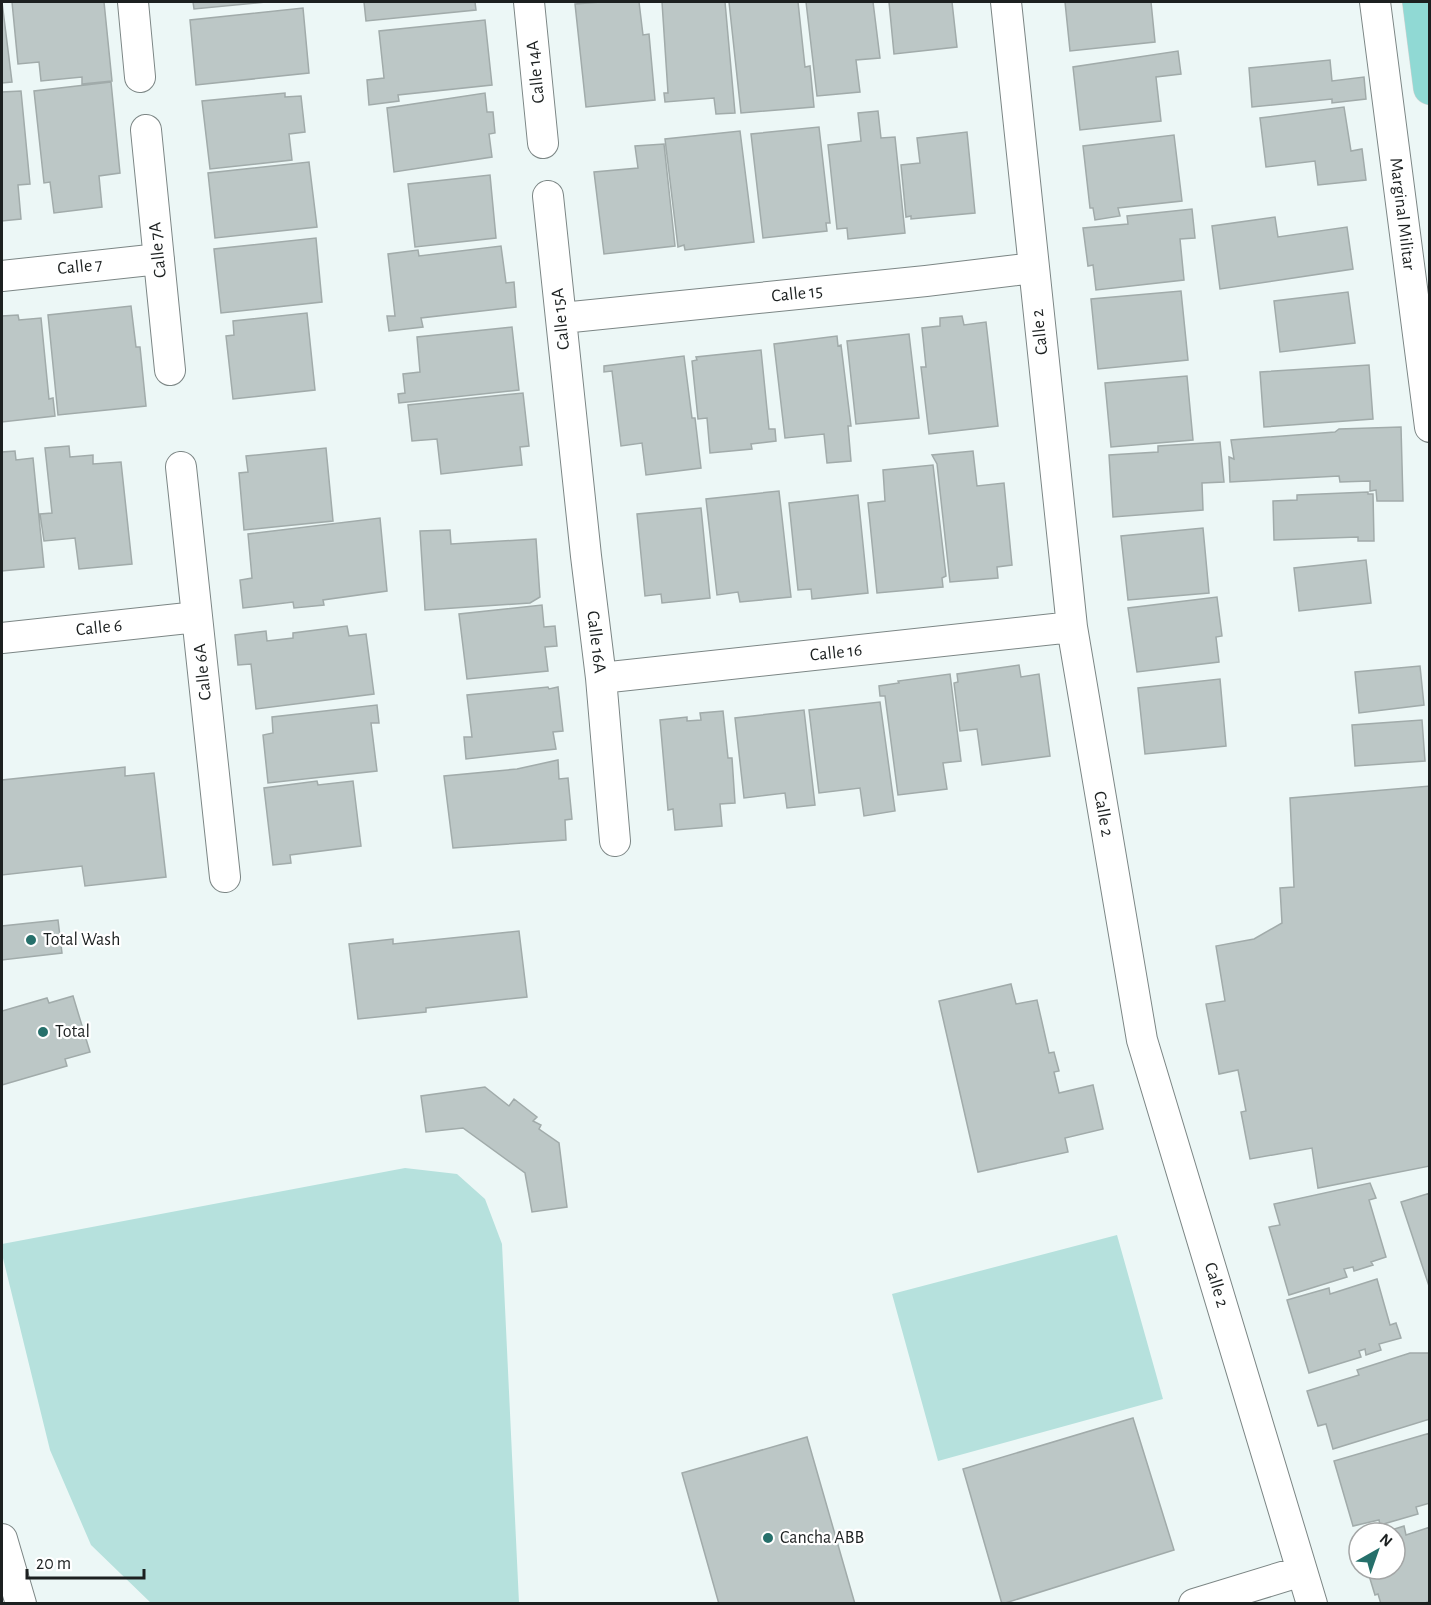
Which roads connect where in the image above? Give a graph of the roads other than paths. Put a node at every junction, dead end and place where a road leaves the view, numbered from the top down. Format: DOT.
graph roads {
  1 [pos="133,2"];
  2 [pos="529,2"];
  3 [pos="1006,2"];
  4 [pos="1375,2"];
  5 [pos="1419,2"];
  6 [pos="140,77"];
  7 [pos="1430,88"];
  8 [pos="146,130"];
  9 [pos="543,143"];
  10 [pos="548,196"];
  11 [pos="159,258"];
  12 [pos="1033,267"];
  13 [pos="2,276"];
  14 [pos="562,318"];
  15 [pos="170,370"];
  16 [pos="1430,427"];
  17 [pos="574,443"];
  18 [pos="181,467"];
  19 [pos="198,617"];
  20 [pos="1072,627"];
  21 [pos="2,638"];
  22 [pos="601,678"];
  23 [pos="615,841"];
  24 [pos="225,877"];
  25 [pos="2,1539"];
  26 [pos="1302,1571"];
  27 [pos="21,1604"];
  28 [pos="1194,1604"];
  29 [pos="1312,1604"];
  1 -- 6 [label="street"];
  2 -- 9 [label="street, Calle 14A"];
  3 -- 12 [label="street, Calle 2"];
  4 -- 16 [label="street, Marginal Militar"];
  5 -- 7 [label="main road"];
  8 -- 11 [label="street, Calle 7A"];
  10 -- 14 [label="street, Calle 15A"];
  11 -- 13 [label="street, Calle 7"];
  11 -- 15 [label="street, Calle 7A"];
  12 -- 14 [label="street, Calle 15"];
  12 -- 20 [label="street, Calle 2"];
  14 -- 17 [label="street, Calle 15A"];
  17 -- 22 [label="street, Calle 16A"];
  18 -- 19 [label="street, Calle 6A"];
  19 -- 21 [label="street, Calle 6"];
  19 -- 24 [label="street, Calle 6A"];
  20 -- 22 [label="street, Calle 16"];
  20 -- 26 [label="street, Calle 2"];
  22 -- 23 [label="street, Calle 16A"];
  25 -- 27 [label="street"];
  26 -- 28 [label="street"];
  26 -- 29 [label="street, Calle 2"];
}
